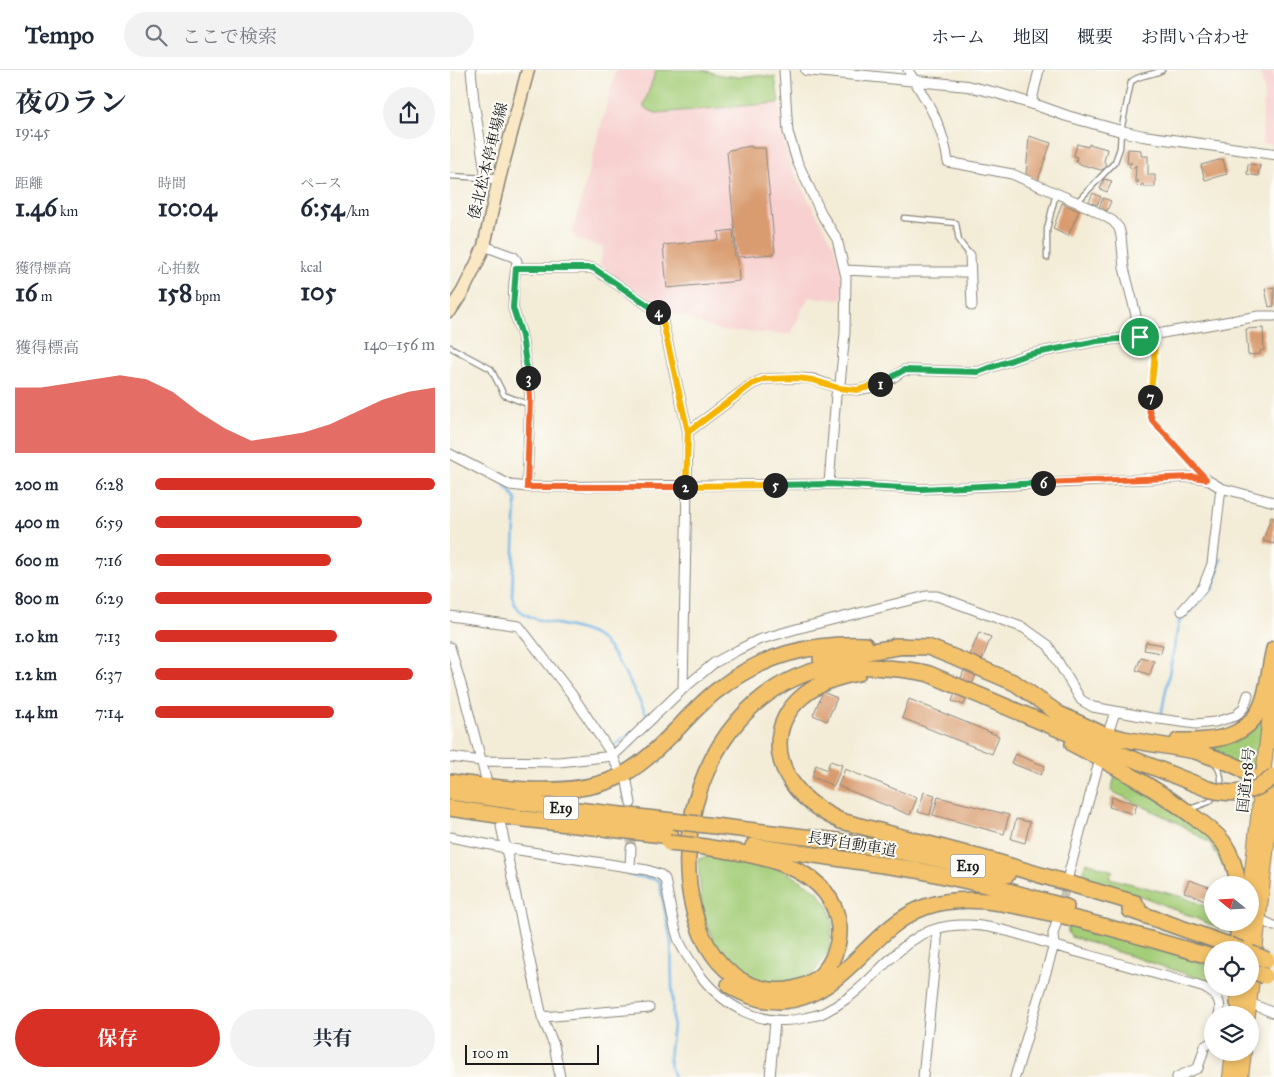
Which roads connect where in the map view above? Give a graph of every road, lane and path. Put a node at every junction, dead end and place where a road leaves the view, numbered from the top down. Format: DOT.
graph roads {
  1 [pos="471,70"];
  2 [pos="528,70"];
  3 [pos="784,70"];
  4 [pos="806,70"];
  5 [pos="908,70"];
  6 [pos="1039,70"];
  7 [pos="1162,70"];
  8 [pos="914,81"];
  9 [pos="1031,104"];
  10 [pos="1121,131"];
  11 [pos="1274,154"];
  12 [pos="450,176"];
  13 [pos="492,178"];
  14 [pos="1056,193"];
  15 [pos="1077,202"];
  16 [pos="904,218"];
  17 [pos="484,246"];
  18 [pos="970,255"];
  19 [pos="1047,258"];
  20 [pos="516,268"];
  21 [pos="845,270"];
  22 [pos="970,272"];
  23 [pos="972,306"];
  24 [pos="450,311"];
  25 [pos="1274,316"];
  26 [pos="1155,335"];
  27 [pos="1140,337"];
  28 [pos="450,347"];
  29 [pos="838,388"];
  30 [pos="530,404"];
  31 [pos="688,432"];
  32 [pos="450,454"];
  33 [pos="1206,479"];
  34 [pos="829,484"];
  35 [pos="686,486"];
  36 [pos="527,487"];
  37 [pos="1221,488"];
  38 [pos="1274,502"];
  39 [pos="1182,611"];
  40 [pos="450,616"];
  41 [pos="904,646"];
  42 [pos="450,647"];
  43 [pos="1274,650"];
  44 [pos="910,670"];
  45 [pos="1274,677"];
  46 [pos="683,689"];
  47 [pos="1248,695"];
  48 [pos="1006,707"];
  49 [pos="1115,712"];
  50 [pos="1110,728"];
  51 [pos="1124,739"];
  52 [pos="1195,751"];
  53 [pos="613,756"];
  54 [pos="450,757"];
  55 [pos="480,761"];
  56 [pos="617,766"];
  57 [pos="1098,766"];
  58 [pos="1274,776"];
  59 [pos="486,779"];
  60 [pos="450,782"];
  61 [pos="626,782"];
  62 [pos="1268,784"];
  63 [pos="450,792"];
  64 [pos="631,803"];
  65 [pos="1272,803"];
  66 [pos="450,808"];
  67 [pos="1185,810"];
  68 [pos="501,826"];
  69 [pos="671,833"];
  70 [pos="450,837"];
  71 [pos="698,843"];
  72 [pos="506,848"];
  73 [pos="631,848"];
  74 [pos="630,867"];
  75 [pos="1068,876"];
  76 [pos="1236,876"];
  77 [pos="1252,876"];
  78 [pos="1259,884"];
  79 [pos="1140,912"];
  80 [pos="1259,922"];
  81 [pos="1056,924"];
  82 [pos="1274,926"];
  83 [pos="936,929"];
  84 [pos="1252,931"];
  85 [pos="1217,941"];
  86 [pos="1054,945"];
  87 [pos="1204,953"];
  88 [pos="1204,954"];
  89 [pos="1221,1006"];
  90 [pos="1243,1006"];
  91 [pos="649,1008"];
  92 [pos="1259,1011"];
  93 [pos="1274,1013"];
  94 [pos="542,1017"];
  95 [pos="775,1021"];
  96 [pos="1204,1049"];
  97 [pos="1232,1061"];
  98 [pos="1243,1061"];
  99 [pos="560,1077"];
  100 [pos="770,1077"];
  101 [pos="923,1077"];
  102 [pos="1015,1077"];
  103 [pos="1177,1077"];
  104 [pos="1230,1077"];
  105 [pos="1241,1077"];
  1 -- 13 [label="street"];
  2 -- 13 [label="main road, 倭北松本停車場線"];
  3 -- 21 [label="street"];
  4 -- 8 [label="street"];
  5 -- 8 [label="street"];
  6 -- 9 [label="street"];
  7 -- 10 [label="lane"];
  8 -- 9 [label="street"];
  8 -- 14 [label="street"];
  9 -- 10 [label="street"];
  10 -- 11 [label="street"];
  10 -- 15 [label="lane"];
  12 -- 13 [label="lane"];
  13 -- 17 [label="main road, 倭北松本停車場線"];
  14 -- 15 [label="street"];
  14 -- 19 [label="lane"];
  15 -- 27 [label="street"];
  16 -- 18 [label="lane"];
  17 -- 20 [label="street"];
  17 -- 24 [label="main road, 倭北松本停車場線"];
  18 -- 22 [label="street"];
  20 -- 30 [label="street"];
  20 -- 31 [label="street"];
  21 -- 22 [label="street"];
  21 -- 29 [label="street"];
  22 -- 23 [label="street"];
  25 -- 26 [label="street"];
  26 -- 27 [label="street"];
  26 -- 33 [label="lane"];
  27 -- 29 [label="street"];
  28 -- 30 [label="lane"];
  29 -- 31 [label="street"];
  29 -- 34 [label="street"];
  30 -- 36 [label="street"];
  31 -- 35 [label="street"];
  32 -- 36 [label="street"];
  33 -- 34 [label="street"];
  33 -- 37 [label="street"];
  34 -- 35 [label="street"];
  35 -- 36 [label="street"];
  35 -- 46 [label="street"];
  37 -- 38 [label="street"];
  37 -- 39 [label="street"];
  40 -- 53 [label="street"];
  41 -- 51 [label="highway"];
  41 -- 60 [label="highway"];
  41 -- 88 [label="highway"];
  42 -- 55 [label="street"];
  43 -- 51 [label="highway"];
  44 -- 48 [label="highway"];
  44 -- 71 [label="highway"];
  44 -- 79 [label="highway"];
  45 -- 62 [label="highway, 国道158号"];
  46 -- 49 [label="street"];
  46 -- 53 [label="street"];
  47 -- 49 [label="street"];
  48 -- 58 [label="highway, bridge"];
  48 -- 67 [label="highway"];
  49 -- 50 [label="street"];
  51 -- 52 [label="highway"];
  52 -- 62 [label="highway"];
  52 -- 67 [label="lane"];
  53 -- 55 [label="street"];
  53 -- 56 [label="street"];
  54 -- 55 [label="street"];
  55 -- 59 [label="street"];
  57 -- 75 [label="street"];
  61 -- 64 [label="street"];
  62 -- 65 [label="highway"];
  62 -- 77 [label="highway, 国道158号"];
  63 -- 69 [label="highway, 長野自動車道 / E19"];
  65 -- 78 [label="highway, 国道158号"];
  66 -- 69 [label="highway, 長野自動車道 / E19"];
  67 -- 76 [label="highway"];
  68 -- 72 [label="street"];
  69 -- 71 [label="highway, 長野自動車道 / E19"];
  69 -- 79 [label="highway, 長野自動車道 / E19, bridge"];
  70 -- 72 [label="street"];
  71 -- 87 [label="highway, 長野自動車道 / E19"];
  72 -- 74 [label="street"];
  72 -- 94 [label="street"];
  73 -- 74 [label="street"];
  74 -- 95 [label="street"];
  79 -- 85 [label="highway, 長野自動車道 / E19"];
  80 -- 82 [label="street"];
  81 -- 86 [label="street"];
  83 -- 86 [label="street"];
  83 -- 95 [label="street"];
  83 -- 101 [label="street"];
  84 -- 90 [label="highway, 国道158号"];
  86 -- 89 [label="street"];
  86 -- 102 [label="street"];
  91 -- 94 [label="street"];
  92 -- 93 [label="street"];
  94 -- 99 [label="street"];
  95 -- 100 [label="street"];
  96 -- 103 [label="street"];
  97 -- 104 [label="highway"];
  98 -- 105 [label="highway"];
}
